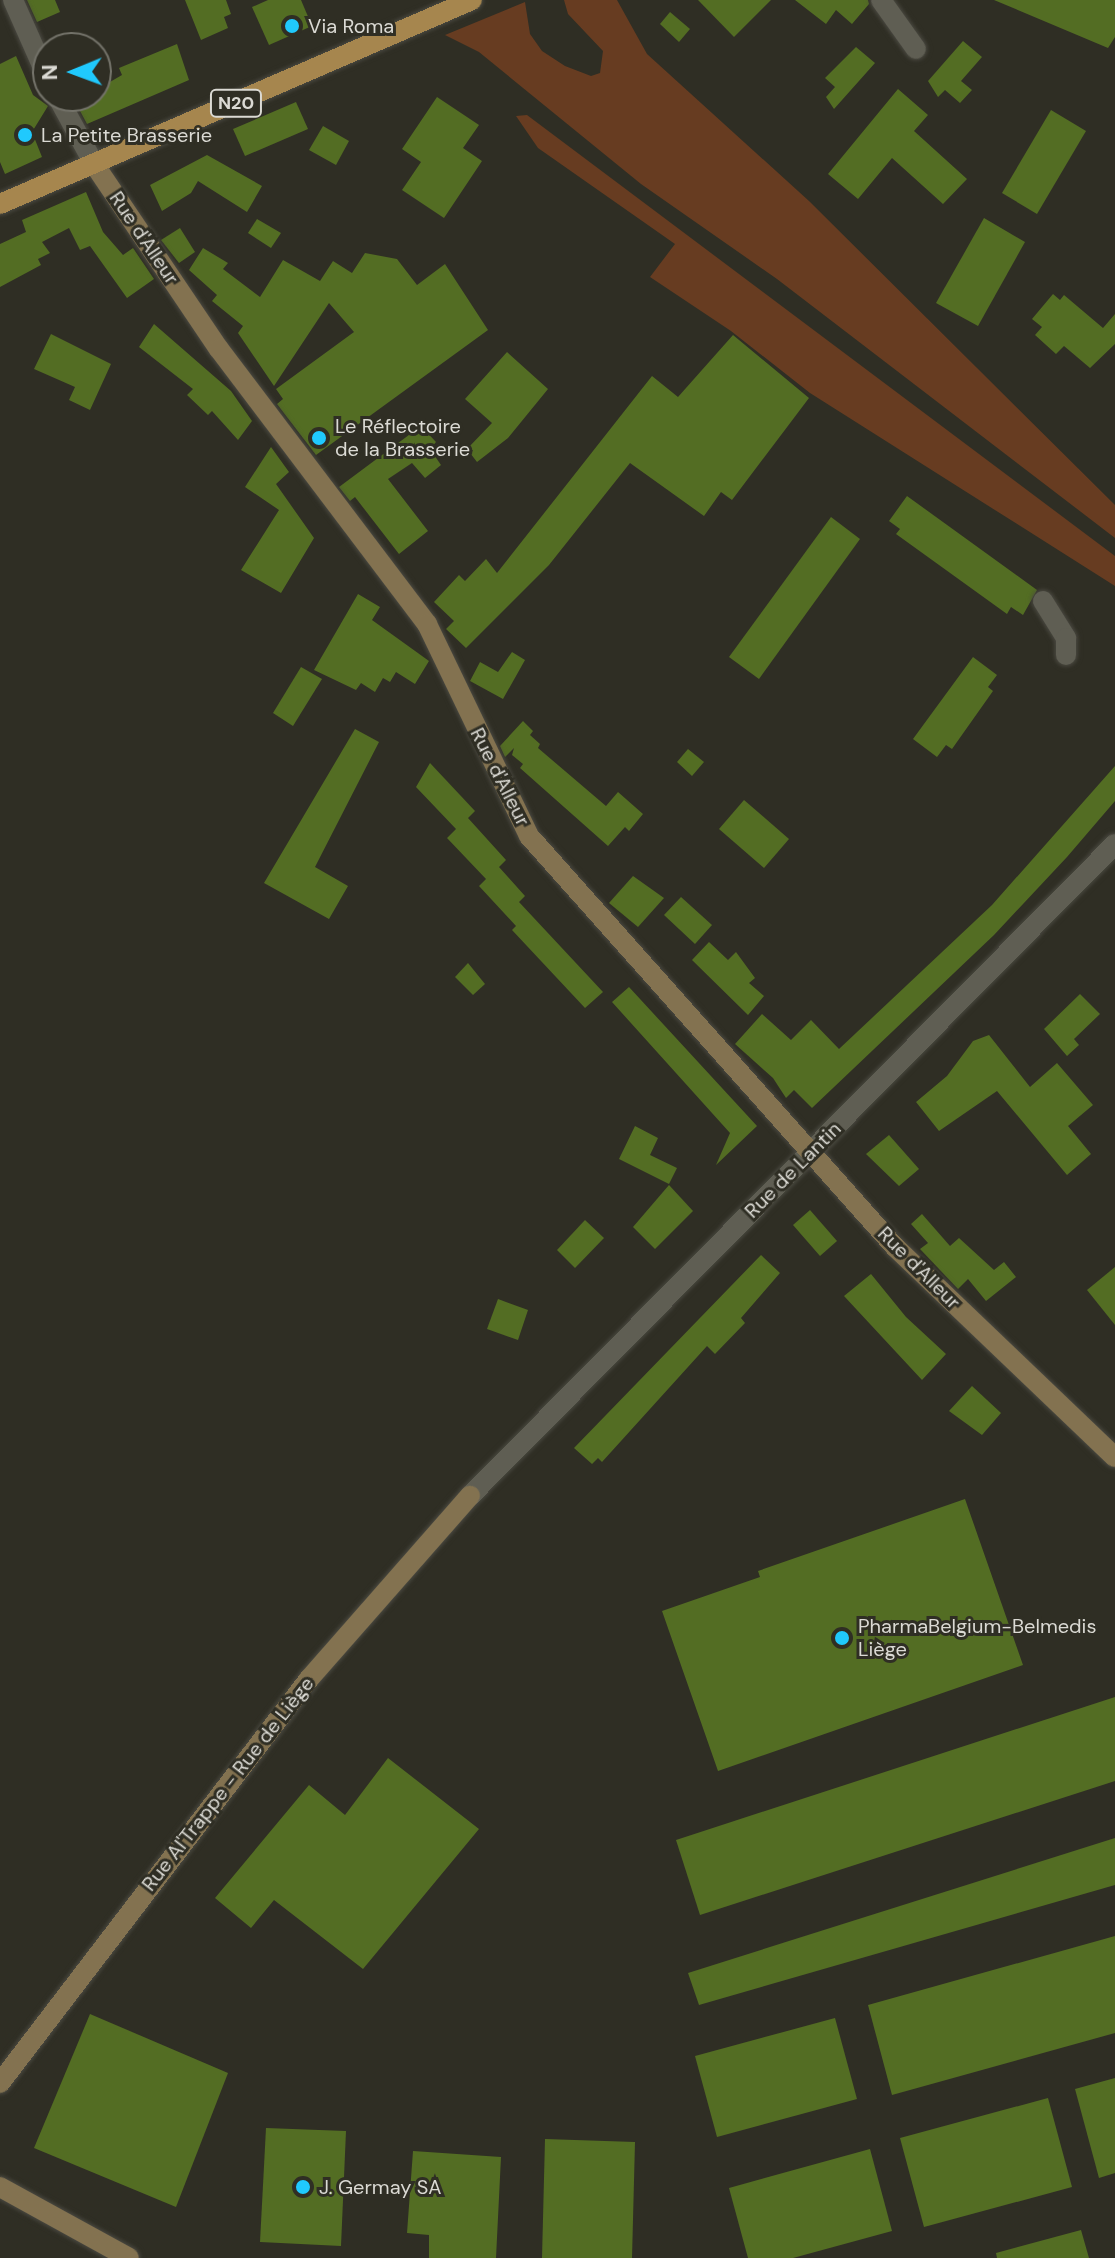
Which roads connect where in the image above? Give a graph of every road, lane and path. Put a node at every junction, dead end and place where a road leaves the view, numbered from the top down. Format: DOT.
graph roads {
  1 [pos="13,0"];
  2 [pos="472,0"];
  3 [pos="881,0"];
  4 [pos="32,43"];
  5 [pos="916,49"];
  6 [pos="66,112"];
  7 [pos="94,164"];
  8 [pos="0,204"];
  9 [pos="1043,601"];
  10 [pos="1066,655"];
  11 [pos="1115,844"];
  12 [pos="813,1150"];
  13 [pos="1115,1457"];
  14 [pos="470,1496"];
  15 [pos="0,2083"];
  16 [pos="0,2187"];
  17 [pos="129,2258"];
  1 -- 4 [label="street"];
  2 -- 7 [label="main road, N20"];
  3 -- 5 [label="street"];
  6 -- 7 [label="street"];
  7 -- 8 [label="main road, N20"];
  7 -- 12 [label="street, Rue d'Alleur"];
  9 -- 10 [label="street"];
  11 -- 12 [label="street, Rue de Lantin"];
  12 -- 13 [label="street, Rue d'Alleur"];
  12 -- 14 [label="street, Rue de Lantin"];
  14 -- 15 [label="street, Rue Al'Trappe - Rue de Liège"];
  16 -- 17 [label="street"];
}
